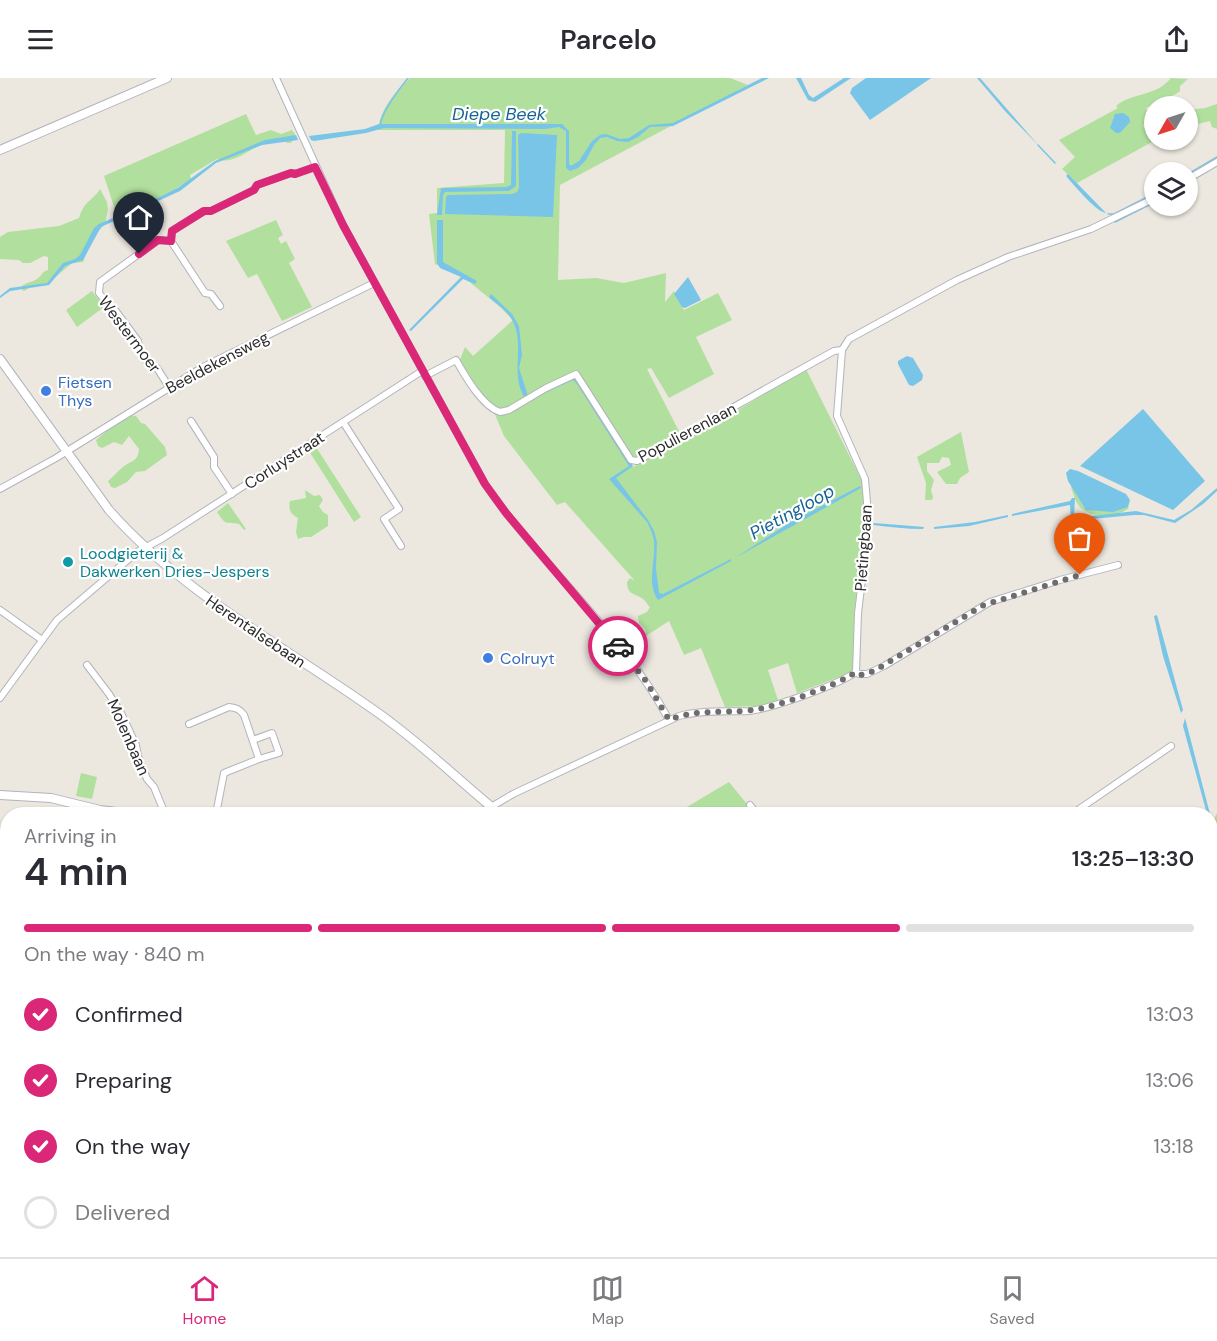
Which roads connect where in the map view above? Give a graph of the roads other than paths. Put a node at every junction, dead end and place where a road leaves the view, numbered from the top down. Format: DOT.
graph roads {
  1 [pos="167,78"];
  2 [pos="276,78"];
  3 [pos="0,150"];
  4 [pos="1217,162"];
  5 [pos="315,167"];
  6 [pos="1198,173"];
  7 [pos="1144,203"];
  8 [pos="171,241"];
  9 [pos="374,283"];
  10 [pos="220,306"];
  11 [pos="842,350"];
  12 [pos="0,359"];
  13 [pos="424,374"];
  14 [pos="169,387"];
  15 [pos="191,421"];
  16 [pos="343,422"];
  17 [pos="66,452"];
  18 [pos="0,489"];
  19 [pos="232,494"];
  20 [pos="401,546"];
  21 [pos="145,548"];
  22 [pos="1118,565"];
  23 [pos="0,610"];
  24 [pos="42,640"];
  25 [pos="87,665"];
  26 [pos="856,672"];
  27 [pos="0,698"];
  28 [pos="669,720"];
  29 [pos="189,723"];
  30 [pos="253,740"];
  31 [pos="1171,746"];
  32 [pos="259,759"];
  33 [pos="0,795"];
  34 [pos="77,804"];
  35 [pos="88,807"];
  36 [pos="162,807"];
  37 [pos="217,807"];
  38 [pos="491,807"];
  39 [pos="1082,807"];
  1 -- 3 [label="street"];
  2 -- 5 [label="street"];
  4 -- 6 [label="street"];
  5 -- 8 [label="street"];
  5 -- 9 [label="street"];
  7 -- 11 [label="street"];
  8 -- 10 [label="street"];
  8 -- 14 [label="street, Westermoer"];
  9 -- 13 [label="street"];
  9 -- 14 [label="street, Beeldekensweg"];
  11 -- 13 [label="street, Populierenlaan"];
  11 -- 26 [label="street, Pietingbaan"];
  12 -- 17 [label="main road, Herentalsebaan"];
  13 -- 16 [label="street, Corluystraat"];
  13 -- 28 [label="street"];
  14 -- 17 [label="street, Beeldekensweg"];
  15 -- 19 [label="street"];
  16 -- 19 [label="street, Corluystraat"];
  16 -- 20 [label="street"];
  17 -- 18 [label="street, Beeldekensweg"];
  17 -- 21 [label="main road, Herentalsebaan"];
  19 -- 21 [label="street, Corluystraat"];
  21 -- 24 [label="street, Corluystraat"];
  21 -- 38 [label="main road, Herentalsebaan"];
  22 -- 26 [label="street"];
  23 -- 24 [label="street"];
  24 -- 27 [label="street, Corluystraat"];
  25 -- 36 [label="street, Molenbaan"];
  26 -- 28 [label="street"];
  28 -- 38 [label="street"];
  29 -- 30 [label="street"];
  30 -- 32 [label="street"];
  30 -- 32 [label="street"];
  31 -- 39 [label="street"];
  32 -- 37 [label="street"];
  33 -- 34 [label="street"];
  34 -- 35 [label="street"];
}
